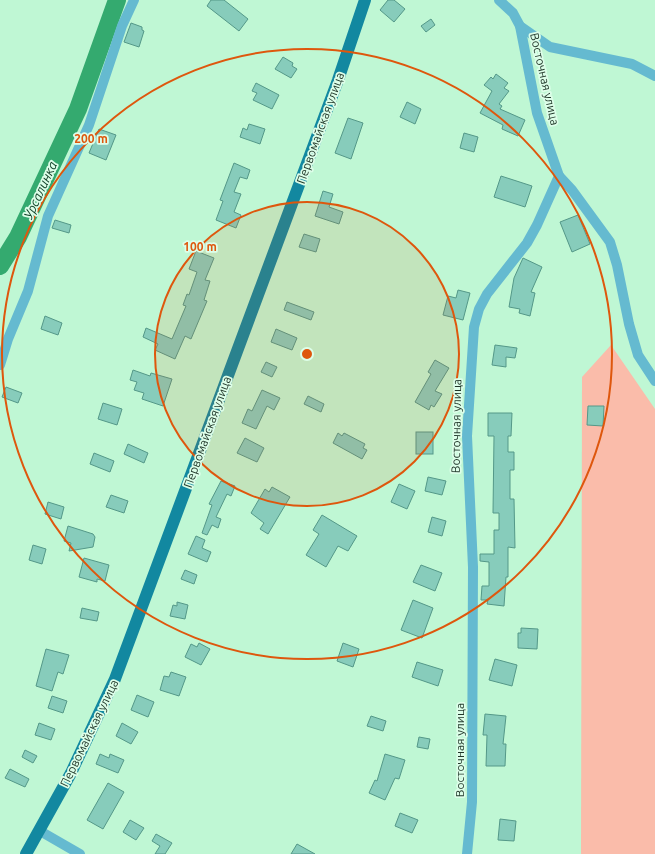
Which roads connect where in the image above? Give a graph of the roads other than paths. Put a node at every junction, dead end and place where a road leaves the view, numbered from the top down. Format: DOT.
graph roads {
  1 [pos="134,0"];
  2 [pos="365,0"];
  3 [pos="499,0"];
  4 [pos="520,26"];
  5 [pos="655,76"];
  6 [pos="559,176"];
  7 [pos="0,365"];
  8 [pos="655,381"];
  9 [pos="40,831"];
  10 [pos="26,854"];
  11 [pos="80,854"];
  12 [pos="467,854"];
  1 -- 7 [label="street"];
  2 -- 9 [label="main road, Первомайская улица"];
  3 -- 4 [label="street"];
  4 -- 5 [label="street"];
  4 -- 6 [label="street, Восточная улица"];
  6 -- 8 [label="street"];
  6 -- 12 [label="street, Восточная улица"];
  9 -- 10 [label="main road, Первомайская улица"];
  9 -- 11 [label="street"];
}
